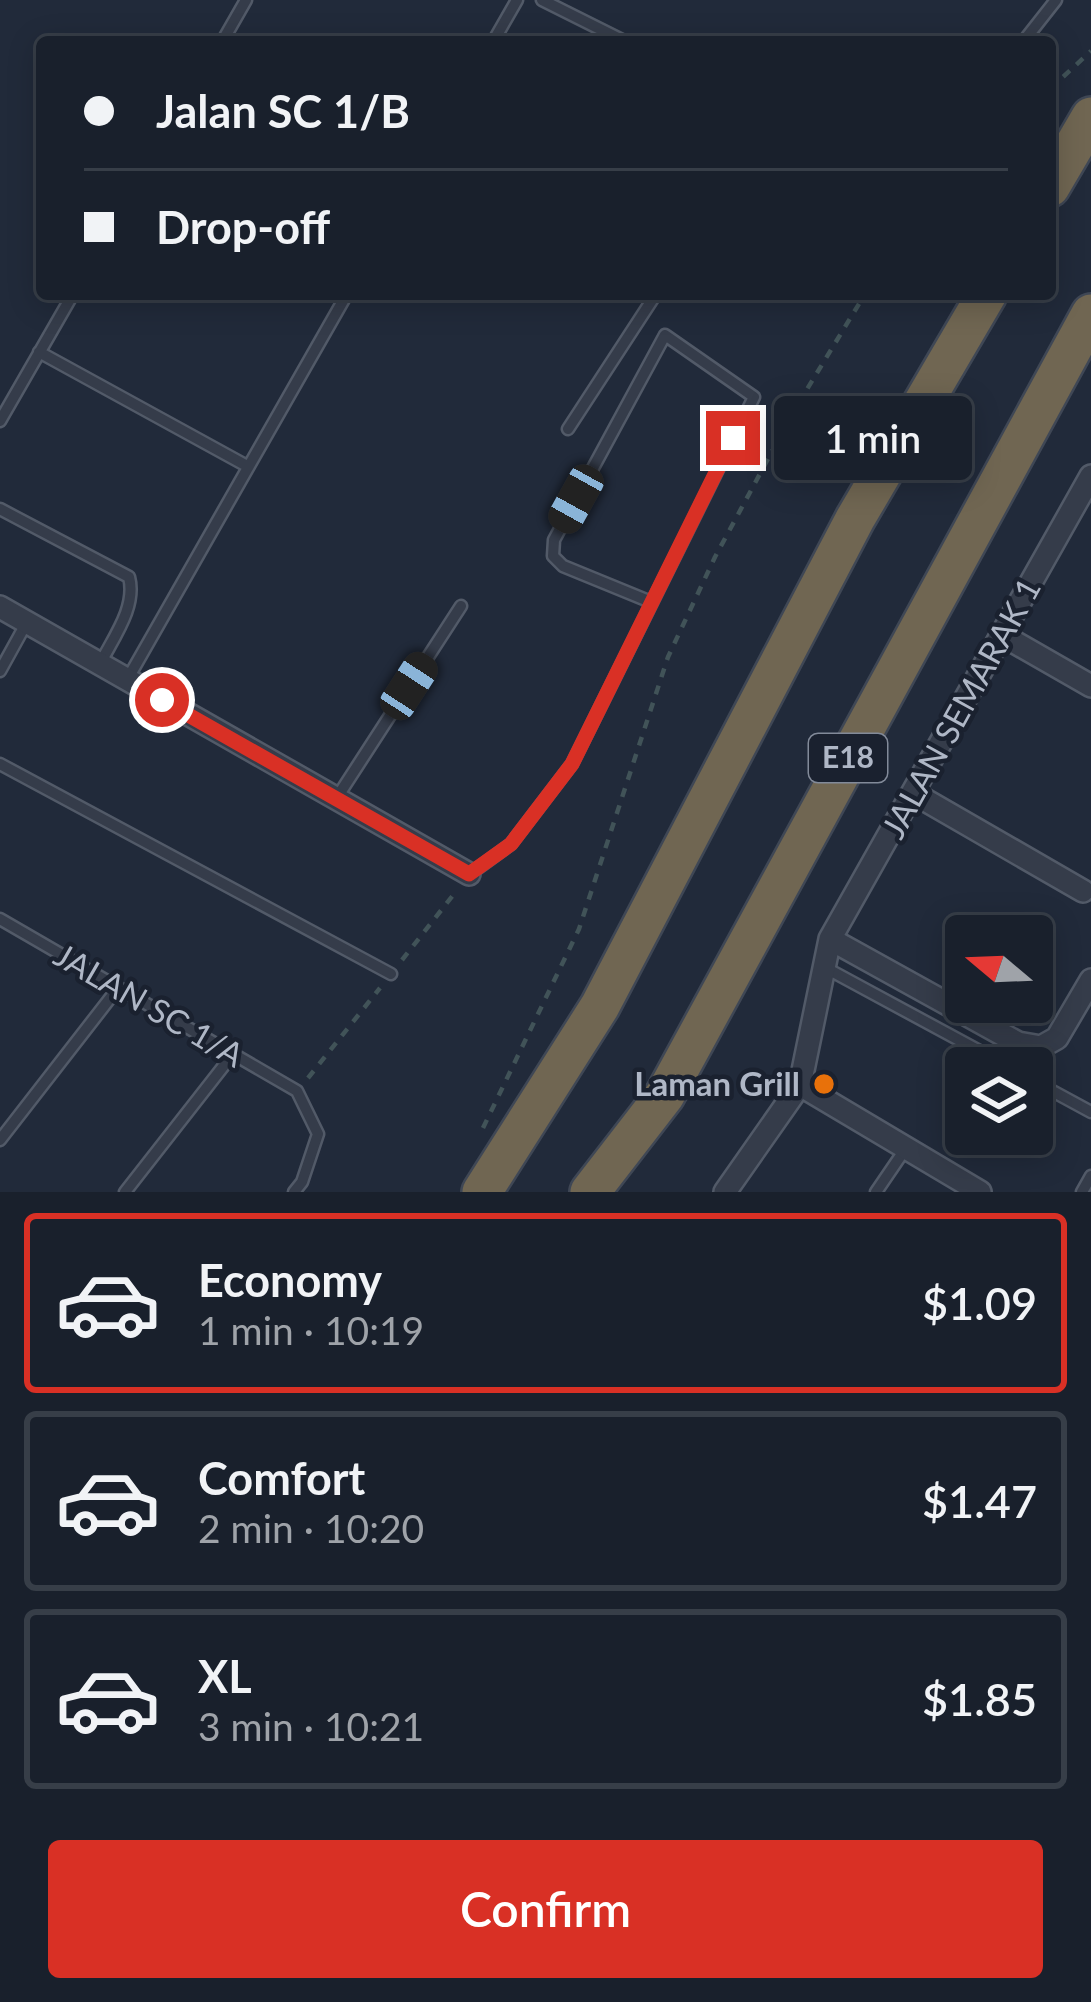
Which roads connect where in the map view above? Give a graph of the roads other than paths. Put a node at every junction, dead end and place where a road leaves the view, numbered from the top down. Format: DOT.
graph roads {
  1 [pos="246,0"];
  2 [pos="518,0"];
  3 [pos="542,0"];
  4 [pos="1057,0"];
  5 [pos="225,36"];
  6 [pos="497,36"];
  7 [pos="614,36"];
  8 [pos="1028,36"];
  9 [pos="1091,117"];
  10 [pos="1056,177"];
  11 [pos="69,300"];
  12 [pos="343,300"];
  13 [pos="652,300"];
  14 [pos="983,300"];
  15 [pos="1091,314"];
  16 [pos="39,352"];
  17 [pos="0,422"];
  18 [pos="568,429"];
  19 [pos="247,466"];
  20 [pos="1091,476"];
  21 [pos="0,509"];
  22 [pos="651,602"];
  23 [pos="460,606"];
  24 [pos="0,607"];
  25 [pos="27,622"];
  26 [pos="1002,635"];
  27 [pos="100,664"];
  28 [pos="0,671"];
  29 [pos="128,680"];
  30 [pos="1091,686"];
  31 [pos="0,764"];
  32 [pos="913,793"];
  33 [pos="336,799"];
  34 [pos="469,874"];
  35 [pos="1083,891"];
  36 [pos="1,921"];
  37 [pos="830,940"];
  38 [pos="824,967"];
  39 [pos="391,974"];
  40 [pos="1091,980"];
  41 [pos="118,988"];
  42 [pos="972,1047"];
  43 [pos="233,1054"];
  44 [pos="800,1085"];
  45 [pos="1053,1091"];
  46 [pos="1091,1112"];
  47 [pos="0,1140"];
  48 [pos="906,1148"];
  49 [pos="1091,1176"];
  50 [pos="125,1192"];
  51 [pos="294,1192"];
  52 [pos="482,1192"];
  53 [pos="590,1192"];
  54 [pos="725,1192"];
  55 [pos="876,1192"];
  56 [pos="980,1192"];
  57 [pos="1082,1192"];
  1 -- 5 [label="lane"];
  2 -- 6 [label="lane"];
  3 -- 7 [label="lane"];
  4 -- 8 [label="lane"];
  9 -- 10 [label="highway"];
  11 -- 16 [label="lane"];
  12 -- 19 [label="lane"];
  13 -- 18 [label="lane"];
  14 -- 52 [label="highway"];
  15 -- 53 [label="highway, E18"];
  16 -- 17 [label="lane"];
  16 -- 19 [label="lane"];
  19 -- 29 [label="lane"];
  20 -- 26 [label="street, JALAN SEMARAK 1"];
  21 -- 27 [label="lane"];
  22 -- 22 [label="lane"];
  22 -- 34 [label="lane"];
  23 -- 33 [label="lane"];
  24 -- 25 [label="street"];
  25 -- 27 [label="street"];
  25 -- 28 [label="lane"];
  26 -- 30 [label="street"];
  26 -- 32 [label="street, JALAN SEMARAK 1"];
  27 -- 29 [label="street"];
  29 -- 33 [label="street"];
  31 -- 39 [label="lane"];
  32 -- 35 [label="street"];
  32 -- 37 [label="street, JALAN SEMARAK 1"];
  33 -- 34 [label="street"];
  36 -- 41 [label="lane, JALAN SC 1/A"];
  37 -- 38 [label="street, JALAN SEMARAK 1"];
  37 -- 40 [label="street"];
  38 -- 42 [label="lane"];
  38 -- 44 [label="street, JALAN SEMARAK 1"];
  41 -- 43 [label="lane, JALAN SC 1/A"];
  41 -- 47 [label="lane"];
  43 -- 50 [label="lane"];
  43 -- 51 [label="lane, JALAN SC 1/A"];
  44 -- 48 [label="street"];
  44 -- 54 [label="street"];
  45 -- 46 [label="lane"];
  48 -- 55 [label="lane"];
  48 -- 56 [label="street"];
  49 -- 57 [label="lane"];
}
